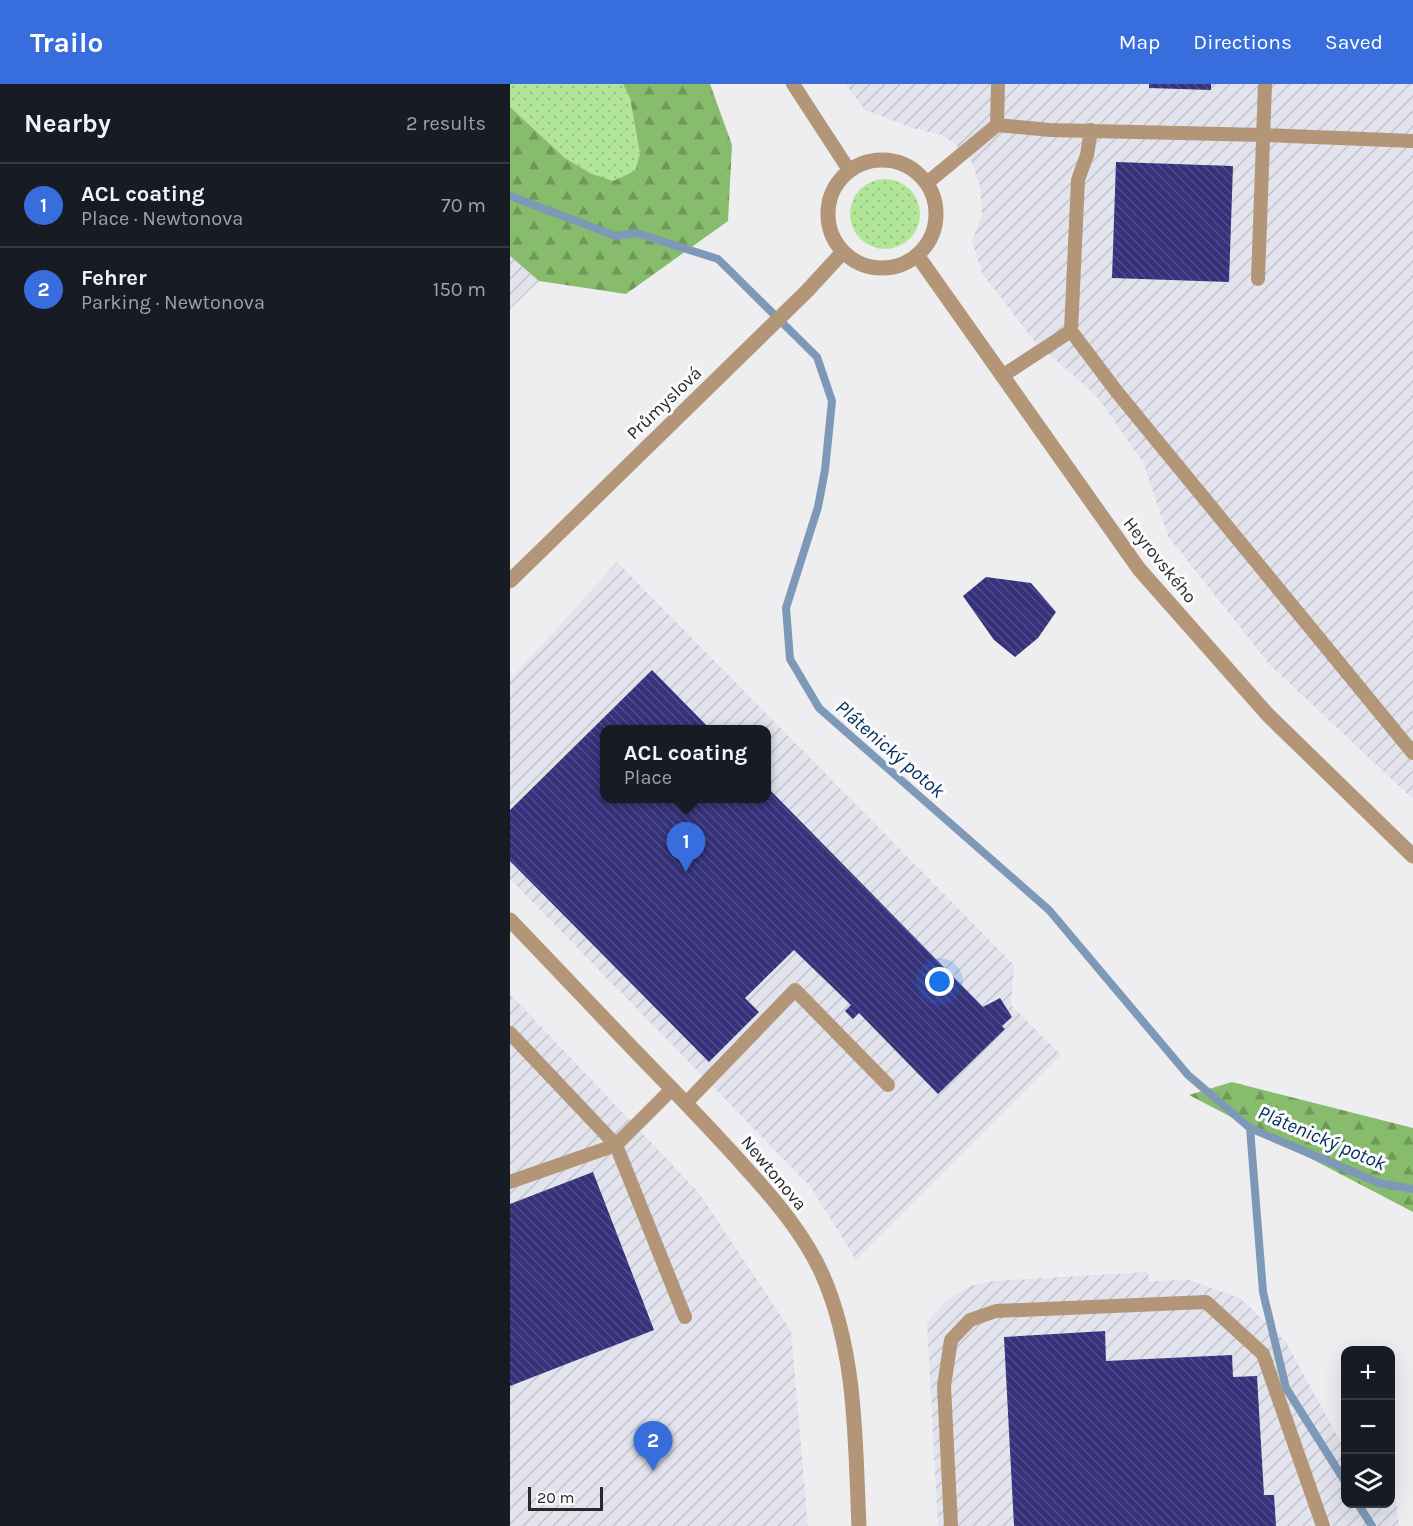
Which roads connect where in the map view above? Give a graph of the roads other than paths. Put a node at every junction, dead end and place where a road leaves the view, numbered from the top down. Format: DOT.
graph roads {
  1 [pos="793,84"];
  2 [pos="998,84"];
  3 [pos="1265,84"];
  4 [pos="997,125"];
  5 [pos="1091,130"];
  6 [pos="1263,135"];
  7 [pos="1413,141"];
  8 [pos="849,170"];
  9 [pos="927,183"];
  10 [pos="843,252"];
  11 [pos="917,255"];
  12 [pos="1258,279"];
  13 [pos="1071,331"];
  14 [pos="1002,376"];
  15 [pos="510,581"];
  16 [pos="1413,753"];
  17 [pos="1413,856"];
  18 [pos="510,920"];
  19 [pos="510,1033"];
  20 [pos="888,1085"];
  21 [pos="672,1089"];
  22 [pos="686,1103"];
  23 [pos="616,1145"];
  24 [pos="510,1182"];
  25 [pos="685,1317"];
  26 [pos="859,1526"];
  27 [pos="951,1526"];
  28 [pos="1323,1526"];
  1 -- 8 [label="lane"];
  2 -- 4 [label="lane"];
  3 -- 6 [label="lane"];
  4 -- 5 [label="lane"];
  4 -- 9 [label="lane"];
  5 -- 6 [label="lane"];
  5 -- 13 [label="lane"];
  6 -- 7 [label="lane"];
  6 -- 12 [label="lane"];
  8 -- 9 [label="street"];
  8 -- 10 [label="street"];
  9 -- 11 [label="street"];
  10 -- 11 [label="street"];
  10 -- 15 [label="street, Průmyslová"];
  11 -- 14 [label="street, Heyrovského"];
  13 -- 14 [label="lane"];
  13 -- 16 [label="lane"];
  14 -- 17 [label="street, Heyrovského"];
  18 -- 21 [label="street, Newtonova"];
  19 -- 23 [label="lane"];
  20 -- 22 [label="lane"];
  21 -- 22 [label="street, Newtonova"];
  21 -- 23 [label="lane"];
  22 -- 26 [label="street, Newtonova"];
  23 -- 24 [label="lane"];
  23 -- 25 [label="lane"];
  27 -- 28 [label="lane"];
}
